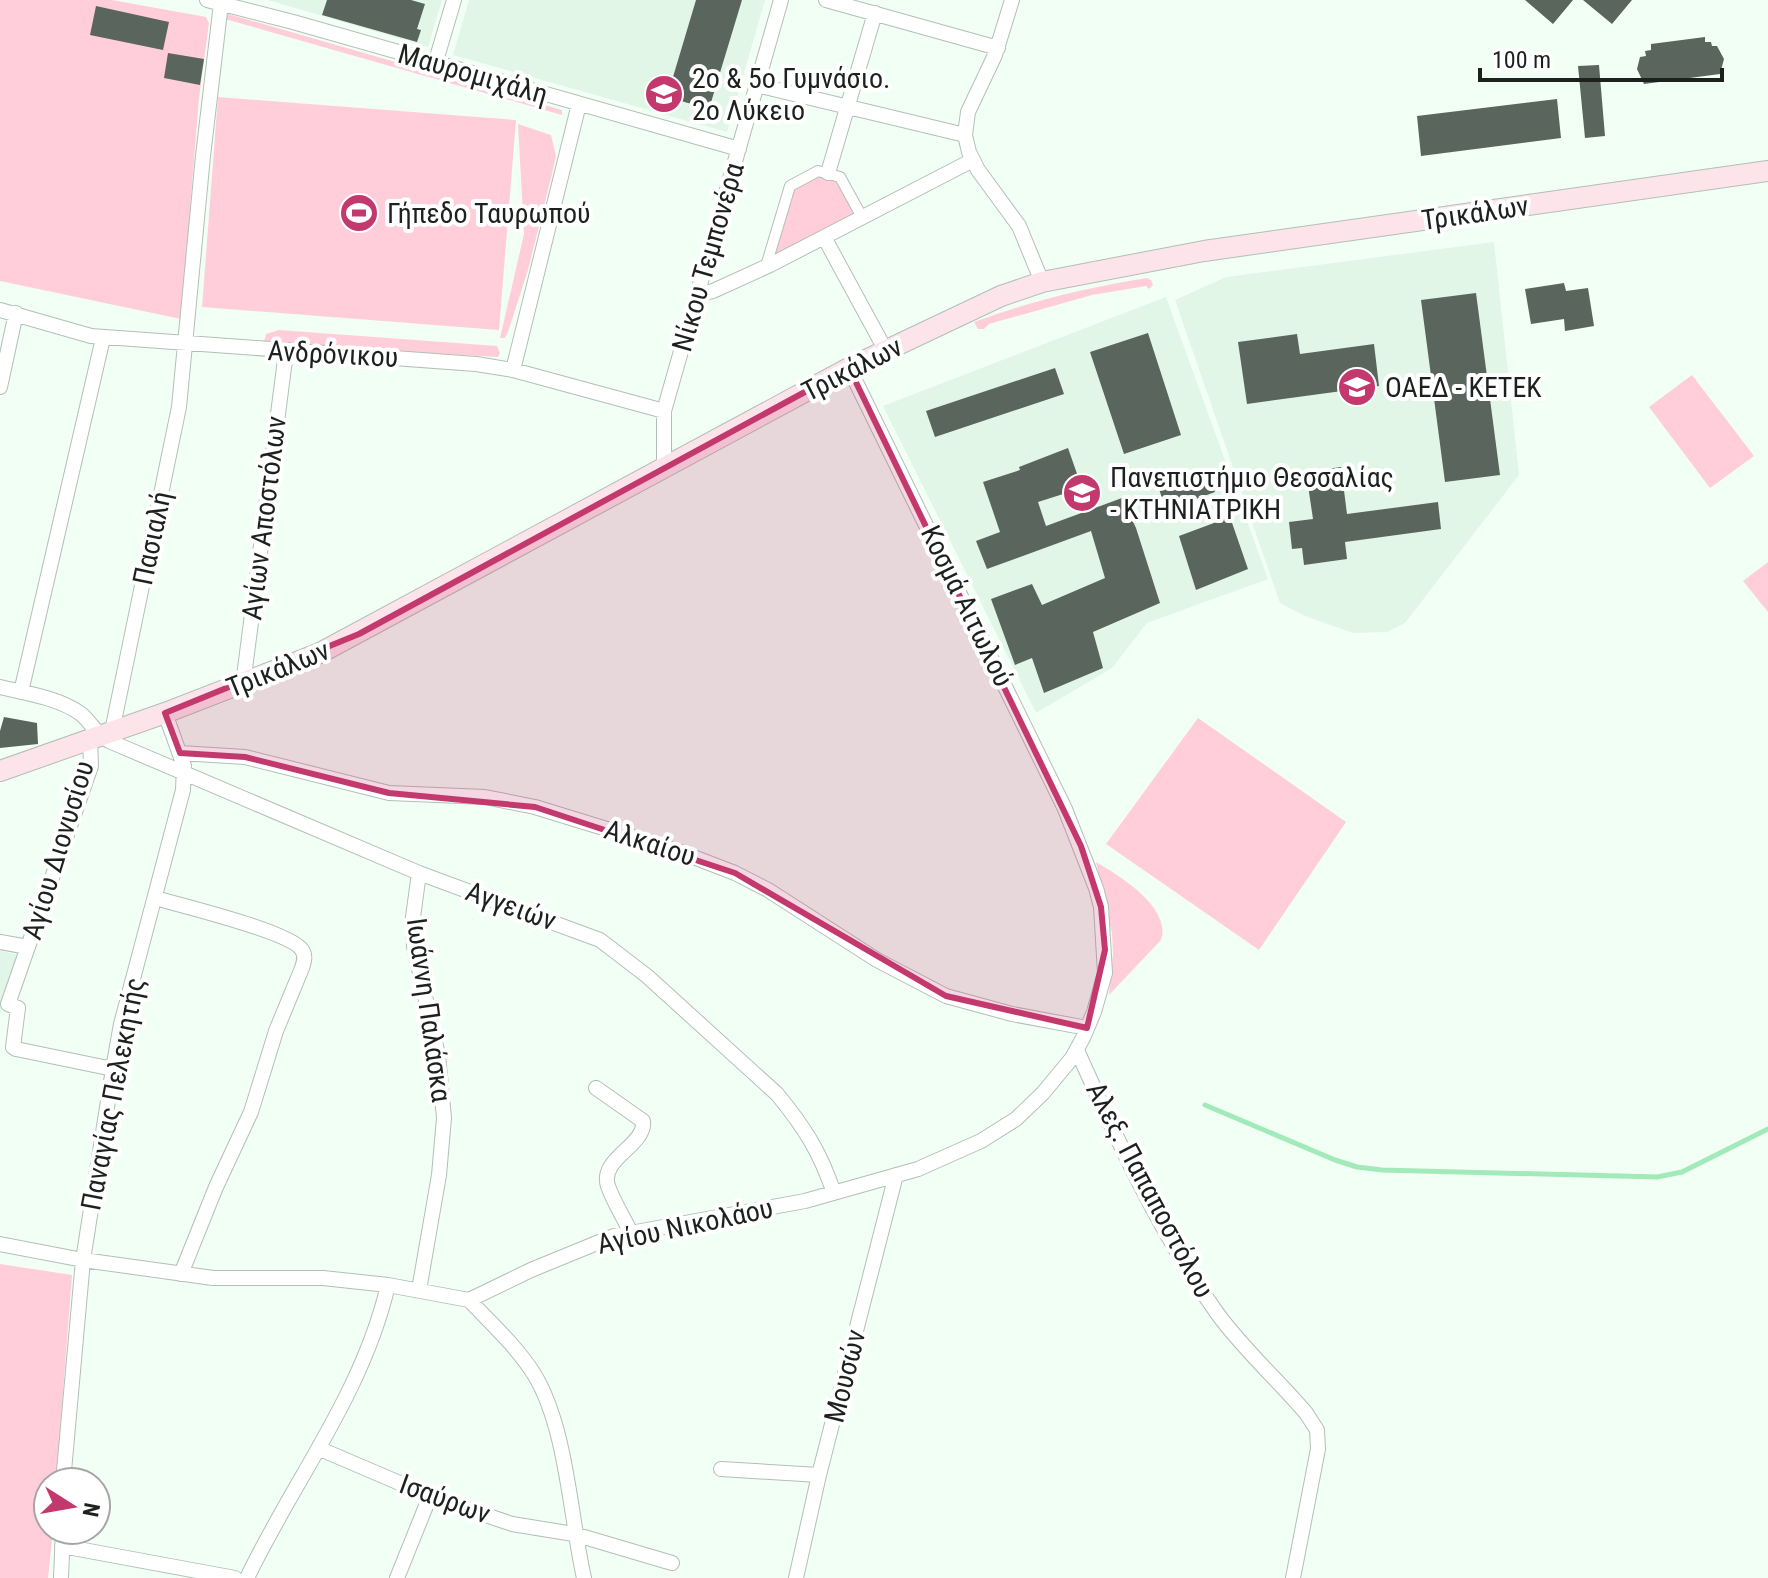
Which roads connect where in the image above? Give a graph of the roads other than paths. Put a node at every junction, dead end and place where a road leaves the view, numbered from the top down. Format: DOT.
graph roads {
  1 [pos="454,0"];
  2 [pos="781,0"];
  3 [pos="826,0"];
  4 [pos="1012,0"];
  5 [pos="214,1"];
  6 [pos="875,13"];
  7 [pos="998,48"];
  8 [pos="435,64"];
  9 [pos="757,85"];
  10 [pos="579,104"];
  11 [pos="849,108"];
  12 [pos="965,135"];
  13 [pos="739,149"];
  14 [pos="973,160"];
  15 [pos="1768,171"];
  16 [pos="828,173"];
  17 [pos="862,217"];
  18 [pos="824,237"];
  19 [pos="766,266"];
  20 [pos="1042,282"];
  21 [pos="697,295"];
  22 [pos="0,310"];
  23 [pos="16,313"];
  24 [pos="103,338"];
  25 [pos="186,345"];
  26 [pos="886,351"];
  27 [pos="286,352"];
  28 [pos="849,368"];
  29 [pos="513,370"];
  30 [pos="0,387"];
  31 [pos="664,411"];
  32 [pos="664,469"];
  33 [pos="243,684"];
  34 [pos="0,687"];
  35 [pos="21,692"];
  36 [pos="165,713"];
  37 [pos="100,735"];
  38 [pos="180,753"];
  39 [pos="0,771"];
  40 [pos="184,773"];
  41 [pos="1081,846"];
  42 [pos="419,873"];
  43 [pos="155,898"];
  44 [pos="0,942"];
  45 [pos="28,947"];
  46 [pos="1087,1028"];
  47 [pos="1077,1050"];
  48 [pos="113,1069"];
  49 [pos="596,1088"];
  50 [pos="896,1175"];
  51 [pos="834,1193"];
  52 [pos="631,1233"];
  53 [pos="0,1244"];
  54 [pos="83,1260"];
  55 [pos="181,1274"];
  56 [pos="388,1285"];
  57 [pos="419,1290"];
  58 [pos="469,1300"];
  59 [pos="320,1449"];
  60 [pos="64,1466"];
  61 [pos="721,1469"];
  62 [pos="819,1475"];
  63 [pos="430,1496"];
  64 [pos="574,1534"];
  65 [pos="62,1546"];
  66 [pos="672,1563"];
  67 [pos="61,1578"];
  68 [pos="235,1578"];
  69 [pos="247,1578"];
  70 [pos="397,1578"];
  71 [pos="584,1578"];
  72 [pos="796,1578"];
  73 [pos="1293,1578"];
  1 -- 8 [label="street"];
  2 -- 9 [label="street, Νίκου Τεμπονέρα"];
  3 -- 6 [label="street"];
  4 -- 7 [label="street"];
  5 -- 8 [label="street, Μαυρομιχάλη"];
  5 -- 25 [label="street, Πασιαλή"];
  6 -- 7 [label="street"];
  6 -- 11 [label="street"];
  7 -- 12 [label="street"];
  8 -- 10 [label="street, Μαυρομιχάλη"];
  9 -- 11 [label="street"];
  9 -- 13 [label="street, Νίκου Τεμπονέρα"];
  10 -- 13 [label="street, Μαυρομιχάλη"];
  10 -- 29 [label="street"];
  11 -- 12 [label="street"];
  11 -- 16 [label="street"];
  12 -- 14 [label="street"];
  13 -- 21 [label="street, Νίκου Τεμπονέρα"];
  14 -- 17 [label="street"];
  14 -- 20 [label="street"];
  15 -- 20 [label="main road, Τρικάλων"];
  16 -- 17 [label="street"];
  16 -- 19 [label="street"];
  17 -- 18 [label="street"];
  18 -- 19 [label="street"];
  18 -- 26 [label="street"];
  19 -- 21 [label="street"];
  20 -- 26 [label="main road, Τρικάλων"];
  21 -- 31 [label="street, Νίκου Τεμπονέρα"];
  22 -- 23 [label="street, Ανδρόνικου"];
  23 -- 24 [label="street, Ανδρόνικου"];
  23 -- 30 [label="street"];
  24 -- 25 [label="street, Ανδρόνικου"];
  24 -- 35 [label="street"];
  25 -- 27 [label="street, Ανδρόνικου"];
  25 -- 37 [label="street, Πασιαλή"];
  26 -- 28 [label="main road, Τρικάλων"];
  27 -- 29 [label="street, Ανδρόνικου"];
  27 -- 33 [label="street, Αγίων Αποστόλων"];
  28 -- 32 [label="main road, Τρικάλων"];
  28 -- 41 [label="street, Κοσμά Αιτωλού"];
  29 -- 31 [label="street, Ανδρόνικου"];
  31 -- 32 [label="street, Νίκου Τεμπονέρα"];
  32 -- 33 [label="main road, Τρικάλων"];
  33 -- 36 [label="main road, Τρικάλων"];
  34 -- 35 [label="street"];
  35 -- 37 [label="street"];
  36 -- 37 [label="main road, Τρικάλων"];
  36 -- 38 [label="street, Παναγίας Πελεκητής"];
  37 -- 39 [label="main road, Τρικάλων"];
  37 -- 40 [label="street, Αγγειών"];
  37 -- 45 [label="street, Αγίου Διονυσίου"];
  38 -- 40 [label="street, Παναγίας Πελεκητής"];
  38 -- 46 [label="street, Αλκαίου"];
  40 -- 42 [label="street, Αγγειών"];
  40 -- 43 [label="street, Παναγίας Πελεκητής"];
  41 -- 46 [label="street, Αγίου Νικολάου"];
  42 -- 51 [label="street, Αγγειών"];
  42 -- 57 [label="street, Ιωάννη Παλάσκα"];
  43 -- 48 [label="street, Παναγίας Πελεκητής"];
  43 -- 55 [label="street"];
  44 -- 45 [label="street"];
  45 -- 48 [label="street, Αγίου Διονυσίου"];
  46 -- 47 [label="street, Αγίου Νικολάου"];
  47 -- 50 [label="street, Αγίου Νικολάου"];
  47 -- 73 [label="street, Αλεξ. Παπαποστόλου"];
  48 -- 54 [label="street, Παναγίας Πελεκητής"];
  49 -- 52 [label="street"];
  50 -- 51 [label="street, Αγίου Νικολάου"];
  50 -- 62 [label="street, Μουσών"];
  51 -- 52 [label="street, Αγίου Νικολάου"];
  52 -- 58 [label="street, Αγίου Νικολάου"];
  53 -- 54 [label="street"];
  54 -- 55 [label="street"];
  54 -- 60 [label="street, Παναγίας Πελεκητής"];
  55 -- 56 [label="street"];
  56 -- 57 [label="street"];
  56 -- 59 [label="street"];
  57 -- 58 [label="street"];
  58 -- 64 [label="street"];
  59 -- 63 [label="street, Ισαύρων"];
  59 -- 69 [label="street"];
  61 -- 62 [label="street"];
  62 -- 72 [label="street, Μουσών"];
  63 -- 64 [label="street, Ισαύρων"];
  63 -- 70 [label="street"];
  64 -- 66 [label="street, Ισαύρων"];
  64 -- 71 [label="street"];
  65 -- 67 [label="street"];
  65 -- 68 [label="street"];
}
